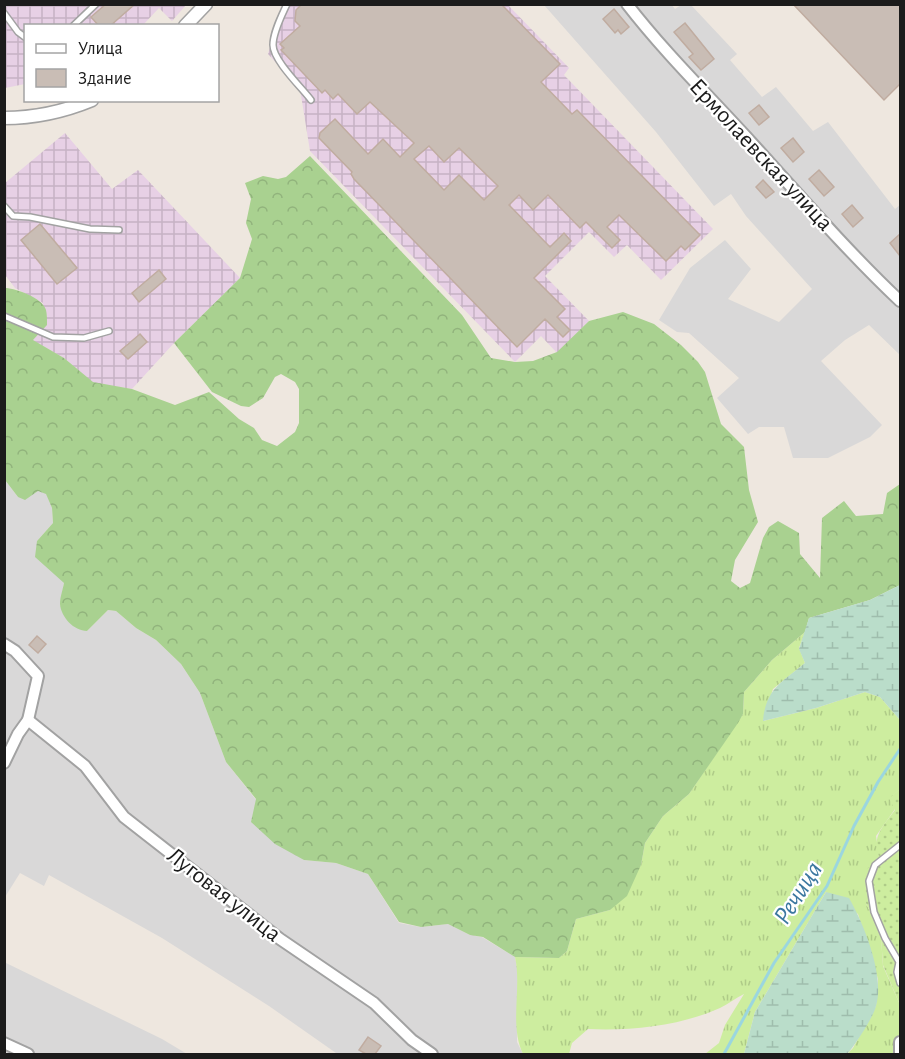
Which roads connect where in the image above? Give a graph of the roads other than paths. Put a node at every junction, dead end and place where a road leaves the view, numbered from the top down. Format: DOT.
graph roads {
  1 [pos="96,4"];
  2 [pos="206,4"];
  3 [pos="287,4"];
  4 [pos="627,4"];
  5 [pos="4,13"];
  6 [pos="75,24"];
  7 [pos="187,24"];
  8 [pos="24,36"];
  9 [pos="311,100"];
  10 [pos="87,102"];
  11 [pos="4,118"];
  12 [pos="4,207"];
  13 [pos="119,230"];
  14 [pos="900,301"];
  15 [pos="4,316"];
  16 [pos="109,331"];
  17 [pos="4,644"];
  18 [pos="28,720"];
  19 [pos="4,763"];
  20 [pos="900,845"];
  21 [pos="900,983"];
  22 [pos="900,1041"];
  23 [pos="4,1043"];
  24 [pos="900,1053"];
  25 [pos="28,1054"];
  26 [pos="432,1054"];
  1 -- 6 [label="lane"];
  2 -- 7 [label="street"];
  3 -- 9 [label="lane"];
  4 -- 14 [label="street, Ермолаевская улица"];
  5 -- 8 [label="lane"];
  10 -- 11 [label="street"];
  12 -- 13 [label="lane"];
  15 -- 16 [label="lane"];
  17 -- 18 [label="street"];
  18 -- 19 [label="street"];
  18 -- 26 [label="street, Луговая улица"];
  20 -- 21 [label="lane"];
  22 -- 24 [label="street"];
  23 -- 25 [label="street"];
}
